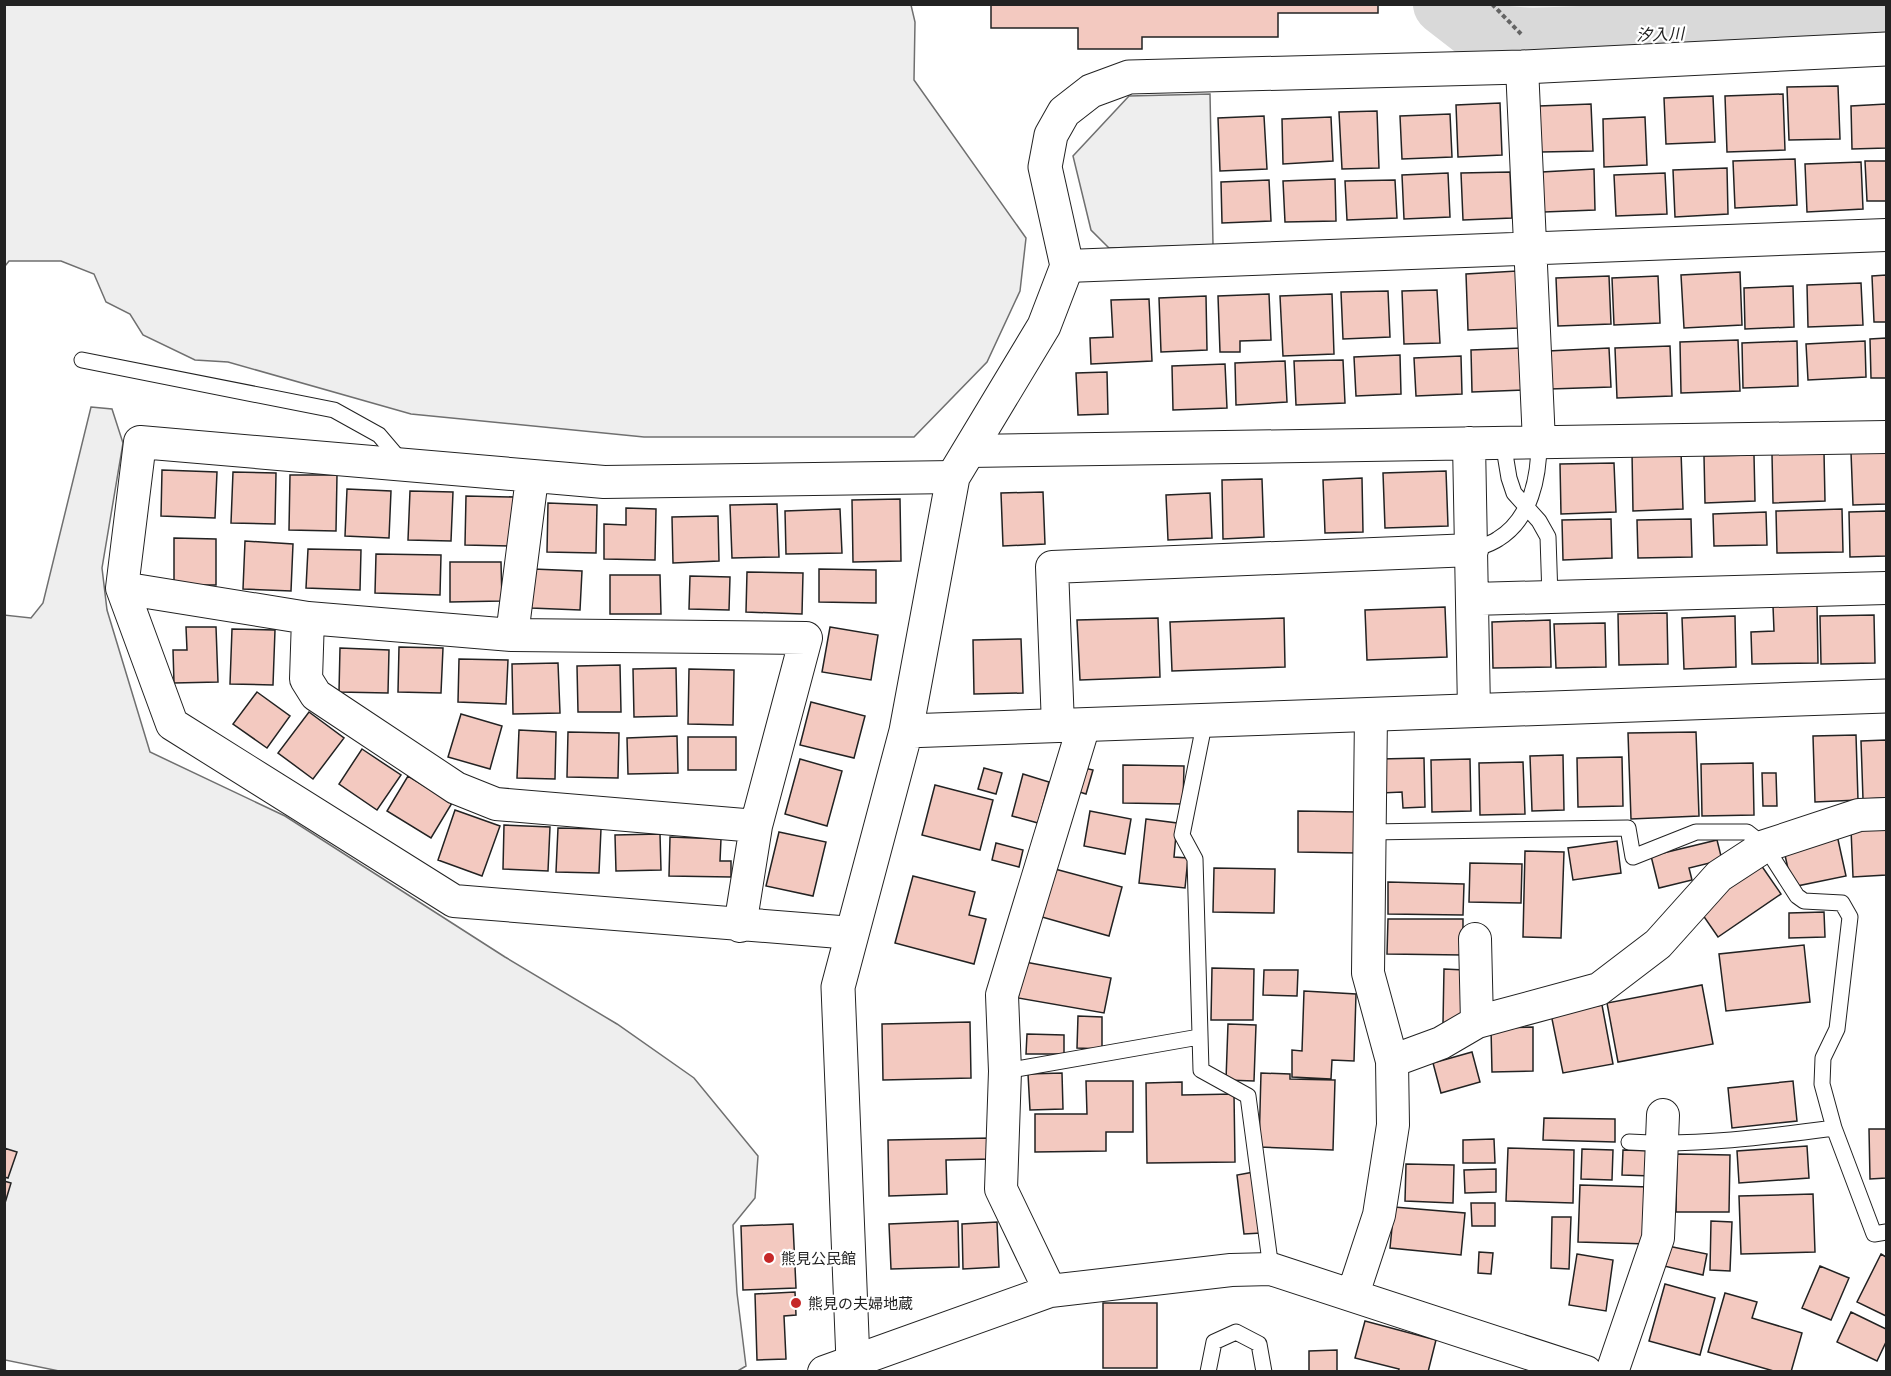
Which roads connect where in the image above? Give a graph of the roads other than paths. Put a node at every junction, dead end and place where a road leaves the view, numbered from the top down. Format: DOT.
graph roads {
  1 [pos="1887,49"];
  2 [pos="1522,68"];
  3 [pos="1887,235"];
  4 [pos="1528,250"];
  5 [pos="1068,266"];
  6 [pos="82,360"];
  7 [pos="1887,437"];
  8 [pos="1503,442"];
  9 [pos="1539,442"];
  10 [pos="1469,443"];
  11 [pos="404,464"];
  12 [pos="961,464"];
  13 [pos="532,478"];
  14 [pos="1525,508"];
  15 [pos="1472,550"];
  16 [pos="122,588"];
  17 [pos="1887,588"];
  18 [pos="1550,597"];
  19 [pos="1473,599"];
  20 [pos="308,618"];
  21 [pos="512,635"];
  22 [pos="1887,696"];
  23 [pos="1474,710"];
  24 [pos="1371,714"];
  25 [pos="1205,720"];
  26 [pos="1071,725"];
  27 [pos="906,731"];
  28 [pos="1887,814"];
  29 [pos="756,826"];
  30 [pos="1370,832"];
  31 [pos="1765,846"];
  32 [pos="740,926"];
  33 [pos="852,933"];
  34 [pos="1475,939"];
  35 [pos="1477,1022"];
  36 [pos="1200,1037"];
  37 [pos="1392,1061"];
  38 [pos="1005,1071"];
  39 [pos="1834,1128"];
  40 [pos="1662,1130"];
  41 [pos="1629,1142"];
  42 [pos="1887,1232"];
  43 [pos="1271,1269"];
  44 [pos="1050,1291"];
  45 [pos="1353,1294"];
  46 [pos="838,1366"];
  47 [pos="1208,1371"];
  48 [pos="1264,1371"];
  49 [pos="1586,1371"];
  50 [pos="1612,1371"];
  1 -- 2 [label="street"];
  2 -- 4 [label="street"];
  2 -- 5 [label="street"];
  3 -- 4 [label="street"];
  4 -- 5 [label="street"];
  4 -- 9 [label="street"];
  5 -- 12 [label="street"];
  6 -- 11 [label="lane"];
  7 -- 9 [label="street"];
  8 -- 9 [label="street"];
  8 -- 10 [label="street"];
  8 -- 14 [label="lane"];
  9 -- 14 [label="lane"];
  10 -- 12 [label="street"];
  10 -- 15 [label="street"];
  11 -- 13 [label="street"];
  11 -- 16 [label="street"];
  12 -- 13 [label="street"];
  12 -- 27 [label="street"];
  13 -- 21 [label="street"];
  14 -- 15 [label="lane"];
  14 -- 18 [label="lane"];
  15 -- 19 [label="street"];
  15 -- 26 [label="street"];
  16 -- 20 [label="street"];
  16 -- 32 [label="street"];
  17 -- 18 [label="street"];
  18 -- 19 [label="street"];
  19 -- 23 [label="street"];
  20 -- 21 [label="street"];
  20 -- 29 [label="street"];
  21 -- 29 [label="street"];
  22 -- 23 [label="street"];
  23 -- 24 [label="street"];
  24 -- 25 [label="street"];
  24 -- 30 [label="street"];
  25 -- 26 [label="street"];
  25 -- 36 [label="lane"];
  26 -- 27 [label="street"];
  26 -- 38 [label="street"];
  27 -- 33 [label="street"];
  28 -- 31 [label="street"];
  29 -- 32 [label="street"];
  30 -- 31 [label="lane"];
  30 -- 37 [label="street"];
  31 -- 35 [label="street"];
  31 -- 39 [label="lane"];
  32 -- 33 [label="street"];
  33 -- 46 [label="street"];
  34 -- 35 [label="street"];
  35 -- 37 [label="street"];
  36 -- 38 [label="lane"];
  36 -- 43 [label="lane"];
  37 -- 45 [label="street"];
  38 -- 44 [label="street"];
  39 -- 40 [label="lane"];
  39 -- 42 [label="lane"];
  40 -- 41 [label="lane"];
  40 -- 50 [label="street"];
  43 -- 44 [label="street"];
  43 -- 45 [label="street"];
  44 -- 46 [label="street"];
  45 -- 49 [label="street"];
  47 -- 48 [label="lane"];
}
